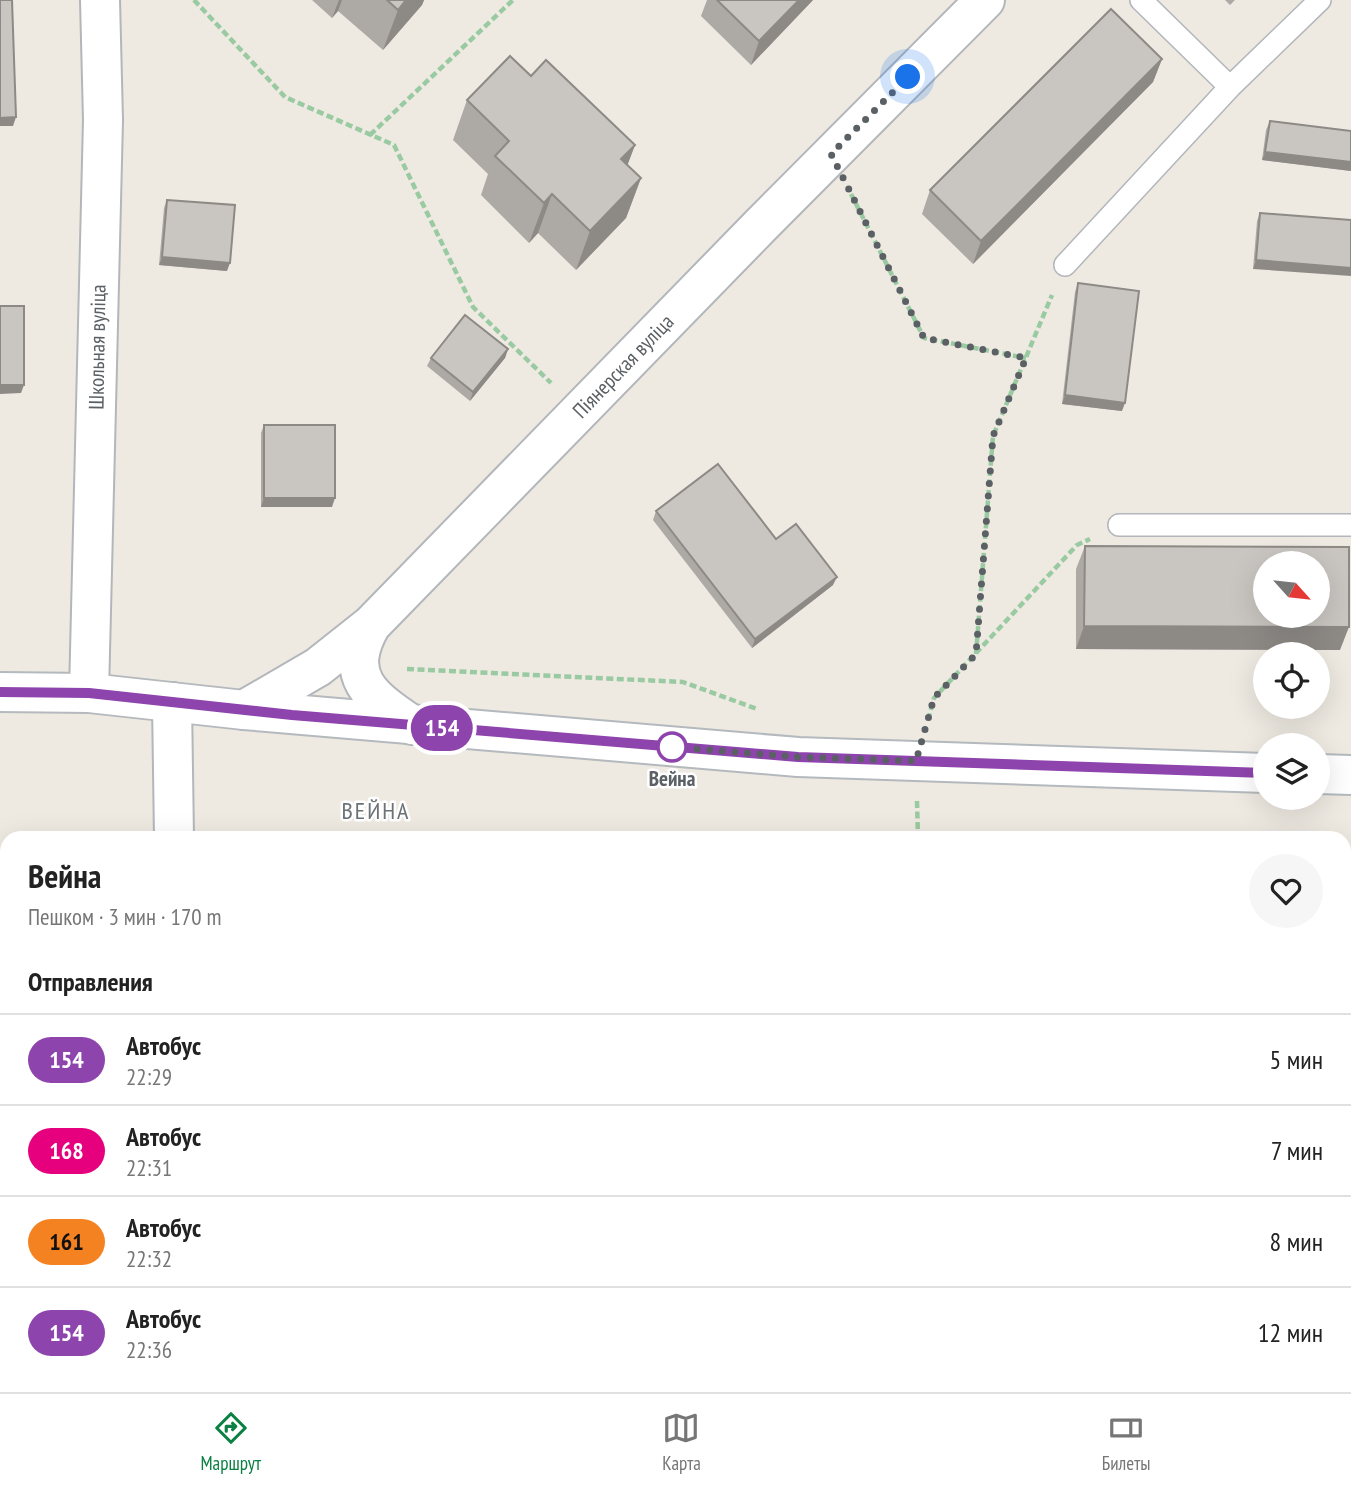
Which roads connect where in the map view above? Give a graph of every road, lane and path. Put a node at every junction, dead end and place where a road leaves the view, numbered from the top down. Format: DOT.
graph roads {
  1 [pos="100,0"];
  2 [pos="194,0"];
  3 [pos="513,0"];
  4 [pos="985,0"];
  5 [pos="1141,0"];
  6 [pos="1320,0"];
  7 [pos="1230,87"];
  8 [pos="370,135"];
  9 [pos="831,154"];
  10 [pos="1065,265"];
  11 [pos="1026,358"];
  12 [pos="579,411"];
  13 [pos="1119,525"];
  14 [pos="1351,525"];
  15 [pos="371,625"];
  16 [pos="976,654"];
  17 [pos="358,667"];
  18 [pos="0,692"];
  19 [pos="89,693"];
  20 [pos="172,702"];
  21 [pos="758,709"];
  22 [pos="244,710"];
  23 [pos="412,725"];
  24 [pos="916,761"];
  25 [pos="1253,773"];
  26 [pos="1330,774"];
  27 [pos="1351,775"];
  28 [pos="174,831"];
  1 -- 19 [label="street, Школьная вуліца"];
  2 -- 8 [label="path"];
  3 -- 8 [label="path"];
  4 -- 9 [label="street, Піянерская вуліца"];
  5 -- 7 [label="lane"];
  6 -- 7 [label="lane"];
  7 -- 10 [label="lane"];
  8 -- 12 [label="path"];
  9 -- 11 [label="path"];
  9 -- 12 [label="street, Піянерская вуліца"];
  10 -- 11 [label="path"];
  11 -- 16 [label="path"];
  12 -- 15 [label="street, Піянерская вуліца"];
  13 -- 14 [label="lane"];
  13 -- 16 [label="path"];
  15 -- 17 [label="street"];
  15 -- 22 [label="street, Піянерская вуліца"];
  16 -- 24 [label="path"];
  17 -- 21 [label="path"];
  17 -- 23 [label="street"];
  18 -- 19 [label="street"];
  19 -- 20 [label="street"];
  20 -- 22 [label="street"];
  20 -- 28 [label="street"];
  22 -- 23 [label="street"];
  23 -- 24 [label="street"];
  24 -- 25 [label="street"];
  26 -- 27 [label="street"];
}
